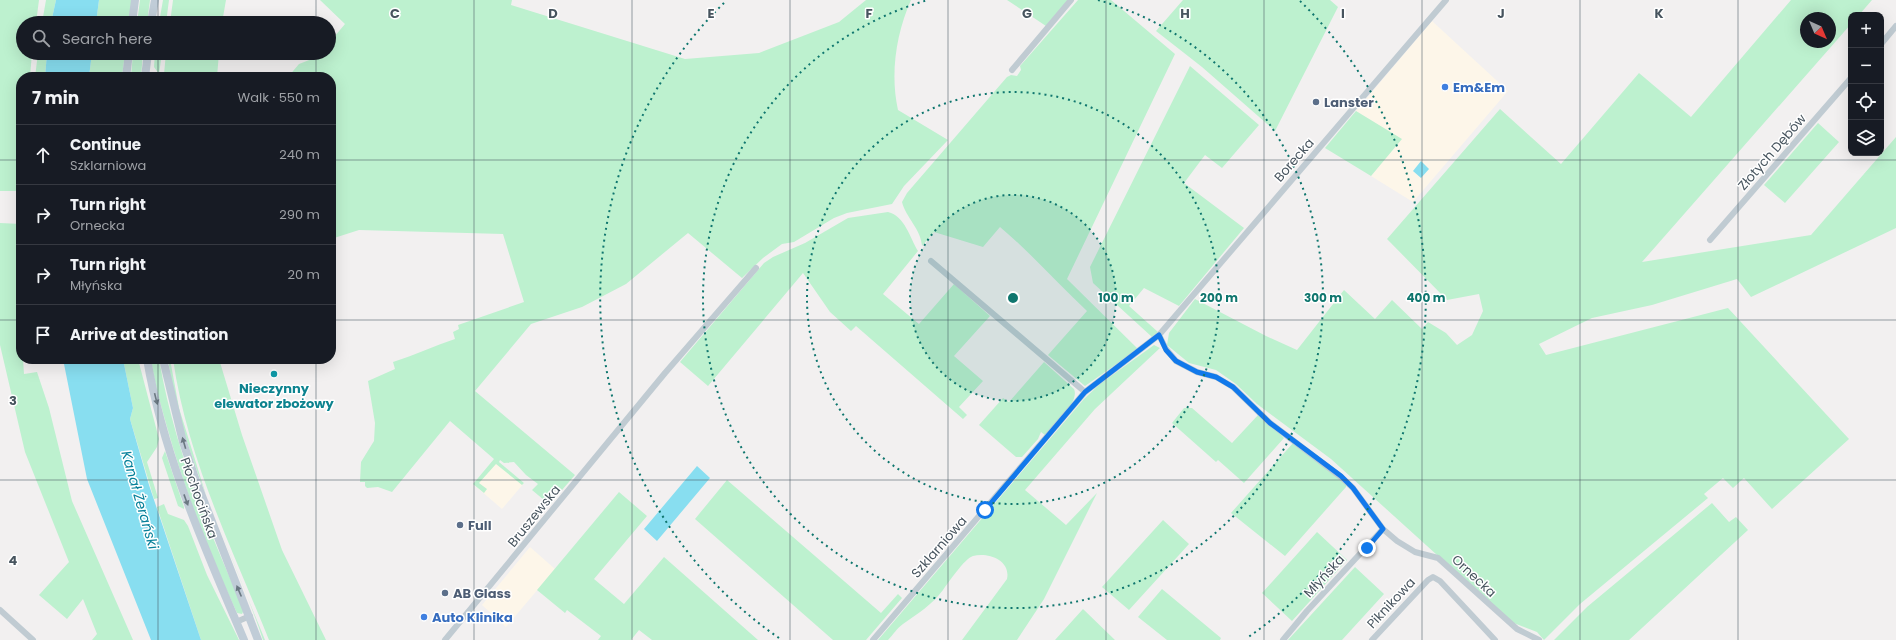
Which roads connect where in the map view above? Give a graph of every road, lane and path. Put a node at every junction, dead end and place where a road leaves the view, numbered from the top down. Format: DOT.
graph roads {
  1 [pos="136,0"];
  2 [pos="155,0"];
  3 [pos="1071,0"];
  4 [pos="1446,0"];
  5 [pos="133,16"];
  6 [pos="152,16"];
  7 [pos="1896,26"];
  8 [pos="1884,40"];
  9 [pos="128,60"];
  10 [pos="147,60"];
  11 [pos="1012,70"];
  12 [pos="127,72"];
  13 [pos="146,72"];
  14 [pos="1848,81"];
  15 [pos="1710,240"];
  16 [pos="931,261"];
  17 [pos="756,268"];
  18 [pos="1159,335"];
  19 [pos="148,364"];
  20 [pos="164,364"];
  21 [pos="1085,392"];
  22 [pos="1383,529"];
  23 [pos="0,610"];
  24 [pos="250,616"];
  25 [pos="236,622"];
  26 [pos="33,640"];
  27 [pos="244,640"];
  28 [pos="258,640"];
  29 [pos="445,640"];
  30 [pos="873,640"];
  31 [pos="1283,640"];
  32 [pos="1372,640"];
  33 [pos="1495,640"];
  34 [pos="1539,640"];
  1 -- 5 [label="main road"];
  2 -- 6 [label="main road"];
  3 -- 11 [label="street"];
  4 -- 18 [label="street, Borecka"];
  7 -- 8 [label="street"];
  9 -- 12 [label="main road"];
  10 -- 13 [label="main road"];
  14 -- 15 [label="street, Złotych Dębów"];
  16 -- 21 [label="street"];
  17 -- 29 [label="street, Bruszewska"];
  18 -- 21 [label="street, Szklarniowa"];
  18 -- 22 [label="street, Ornecka"];
  19 -- 25 [label="main road, Płochocińska, one-way"];
  24 -- 20 [label="main road, Płochocińska, one-way"];
  21 -- 30 [label="street, Szklarniowa"];
  22 -- 31 [label="street, Młyńska"];
  22 -- 34 [label="street, Ornecka"];
  23 -- 26 [label="street"];
  24 -- 25 [label="street"];
  24 -- 28 [label="main road, Płochocińska"];
  25 -- 27 [label="main road, Płochocińska"];
  32 -- 33 [label="street, Piknikowa"];
}
